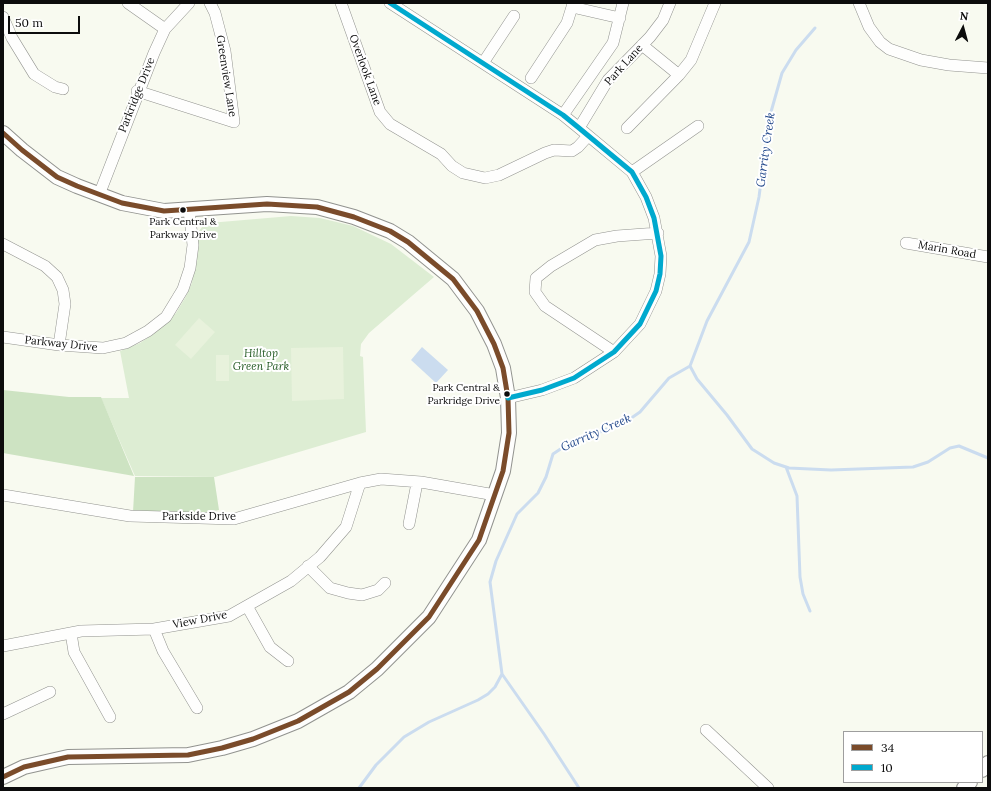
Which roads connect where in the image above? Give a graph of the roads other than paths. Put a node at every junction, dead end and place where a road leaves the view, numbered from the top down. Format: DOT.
graph roads {
  1 [pos="128,3"];
  2 [pos="189,3"];
  3 [pos="210,3"];
  4 [pos="340,3"];
  5 [pos="390,3"];
  6 [pos="623,3"];
  7 [pos="670,3"];
  8 [pos="715,3"];
  9 [pos="859,3"];
  10 [pos="572,5"];
  11 [pos="514,16"];
  12 [pos="3,17"];
  13 [pos="620,18"];
  14 [pos="165,29"];
  15 [pos="642,45"];
  16 [pos="483,63"];
  17 [pos="988,68"];
  18 [pos="679,75"];
  19 [pos="530,78"];
  20 [pos="63,89"];
  21 [pos="138,91"];
  22 [pos="563,115"];
  23 [pos="698,126"];
  24 [pos="579,128"];
  25 [pos="628,128"];
  26 [pos="3,133"];
  27 [pos="588,136"];
  28 [pos="632,172"];
  29 [pos="99,195"];
  30 [pos="189,210"];
  31 [pos="658,233"];
  32 [pos="906,243"];
  33 [pos="3,244"];
  34 [pos="988,257"];
  35 [pos="3,337"];
  36 [pos="59,345"];
  37 [pos="614,352"];
  38 [pos="508,398"];
  39 [pos="360,483"];
  40 [pos="416,483"];
  41 [pos="3,495"];
  42 [pos="495,495"];
  43 [pos="409,524"];
  44 [pos="308,566"];
  45 [pos="385,583"];
  46 [pos="247,606"];
  47 [pos="154,629"];
  48 [pos="71,633"];
  49 [pos="3,646"];
  50 [pos="288,660"];
  51 [pos="50,692"];
  52 [pos="197,708"];
  53 [pos="3,714"];
  54 [pos="110,717"];
  55 [pos="706,730"];
  56 [pos="3,777"];
  57 [pos="768,788"];
  1 -- 14 [label="street"];
  2 -- 14 [label="street, Parkridge Drive"];
  3 -- 21 [label="street, Greenview Lane"];
  4 -- 27 [label="street, Overlook Lane"];
  5 -- 16 [label="street"];
  6 -- 13 [label="street, Park Lane"];
  7 -- 15 [label="street, Park Lane"];
  8 -- 18 [label="street"];
  9 -- 17 [label="street"];
  10 -- 13 [label="street"];
  10 -- 19 [label="street"];
  11 -- 16 [label="street"];
  12 -- 20 [label="street"];
  13 -- 22 [label="street, Park Lane"];
  14 -- 21 [label="street, Parkridge Drive"];
  15 -- 18 [label="street"];
  15 -- 24 [label="street, Park Lane"];
  16 -- 22 [label="street"];
  18 -- 25 [label="street"];
  21 -- 29 [label="street, Parkridge Drive"];
  22 -- 24 [label="street"];
  23 -- 28 [label="street"];
  24 -- 27 [label="street"];
  26 -- 29 [label="street"];
  27 -- 28 [label="street"];
  28 -- 31 [label="street"];
  29 -- 30 [label="street"];
  30 -- 36 [label="street, Parkway Drive"];
  30 -- 38 [label="street"];
  31 -- 37 [label="street"];
  31 -- 37 [label="street"];
  32 -- 34 [label="street, Marin Road"];
  33 -- 36 [label="street"];
  35 -- 36 [label="street, Parkway Drive"];
  37 -- 38 [label="street"];
  38 -- 42 [label="street"];
  39 -- 40 [label="street, Parkside Drive"];
  39 -- 41 [label="street, Parkside Drive"];
  39 -- 44 [label="street, View Drive"];
  40 -- 42 [label="street, Parkside Drive"];
  40 -- 43 [label="street"];
  42 -- 56 [label="street"];
  44 -- 45 [label="street"];
  44 -- 46 [label="street, View Drive"];
  46 -- 47 [label="street, View Drive"];
  46 -- 50 [label="street"];
  47 -- 48 [label="street, View Drive"];
  47 -- 52 [label="street"];
  48 -- 49 [label="street, View Drive"];
  48 -- 54 [label="street"];
  51 -- 53 [label="street"];
  55 -- 57 [label="street"];
}
